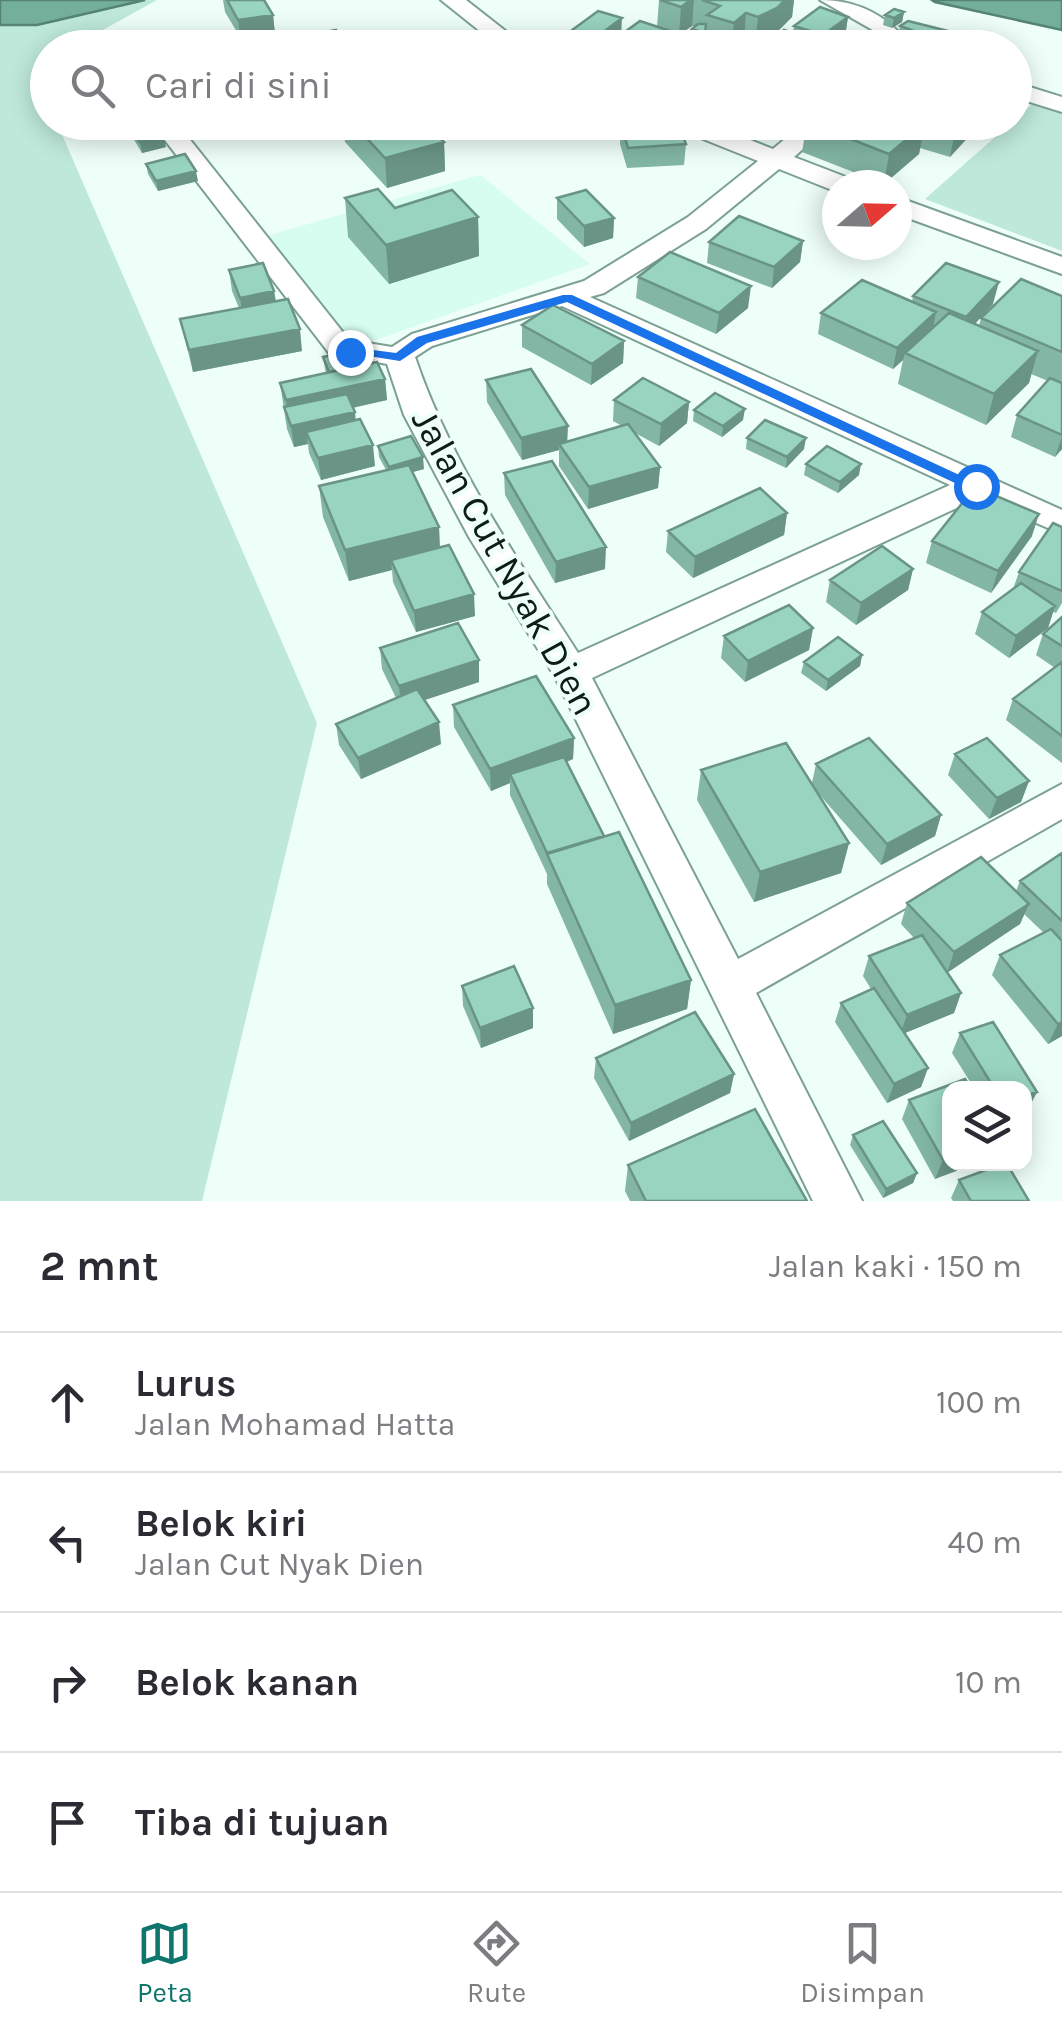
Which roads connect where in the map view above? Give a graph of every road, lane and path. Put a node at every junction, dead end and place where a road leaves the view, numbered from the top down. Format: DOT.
graph roads {
  1 [pos="452,0"];
  2 [pos="831,0"];
  3 [pos="492,30"];
  4 [pos="888,30"];
  5 [pos="1032,95"];
  6 [pos="1062,105"];
  7 [pos="177,140"];
  8 [pos="724,140"];
  9 [pos="800,140"];
  10 [pos="775,162"];
  11 [pos="822,178"];
  12 [pos="912,210"];
  13 [pos="1062,266"];
  14 [pos="568,298"];
  15 [pos="400,357"];
  16 [pos="976,486"];
  17 [pos="1062,524"];
  18 [pos="571,672"];
  19 [pos="1062,800"];
  20 [pos="727,986"];
  21 [pos="838,1201"];
  1 -- 3 [label="street"];
  2 -- 4 [label="street"];
  5 -- 6 [label="street"];
  7 -- 15 [label="street"];
  8 -- 10 [label="street"];
  9 -- 10 [label="street"];
  10 -- 11 [label="street"];
  10 -- 14 [label="street"];
  12 -- 13 [label="street"];
  14 -- 15 [label="street"];
  14 -- 16 [label="street"];
  15 -- 18 [label="street, Jalan Cut Nyak Dien"];
  16 -- 17 [label="street"];
  16 -- 18 [label="street"];
  18 -- 20 [label="street, Jalan Cut Nyak Dien"];
  19 -- 20 [label="street"];
  20 -- 21 [label="street, Jalan Cut Nyak Dien"];
}
